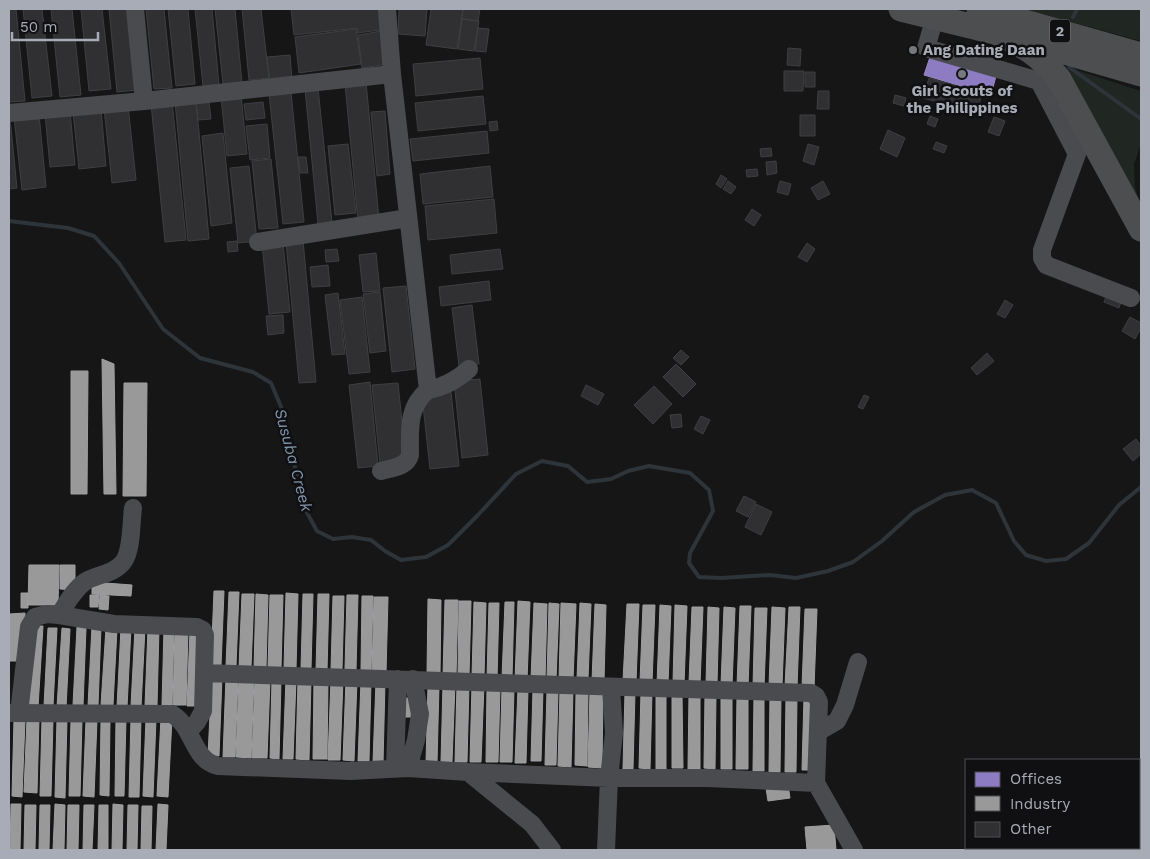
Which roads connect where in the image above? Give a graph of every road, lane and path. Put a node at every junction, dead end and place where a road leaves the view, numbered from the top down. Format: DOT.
graph roads {
  1 [pos="135,9"];
  2 [pos="387,9"];
  3 [pos="901,9"];
  4 [pos="978,9"];
  5 [pos="935,17"];
  6 [pos="996,32"];
  7 [pos="1141,55"];
  8 [pos="392,74"];
  9 [pos="1141,74"];
  10 [pos="144,100"];
  11 [pos="9,112"];
  12 [pos="408,218"];
  13 [pos="1141,229"];
  14 [pos="258,242"];
  15 [pos="1131,298"];
  16 [pos="469,369"];
  17 [pos="428,390"];
  18 [pos="381,471"];
  19 [pos="133,508"];
  20 [pos="59,615"];
  21 [pos="858,662"];
  22 [pos="205,673"];
  23 [pos="405,679"];
  24 [pos="611,688"];
  25 [pos="14,713"];
  26 [pos="837,721"];
  27 [pos="188,732"];
  28 [pos="818,732"];
  29 [pos="818,757"];
  30 [pos="401,768"];
  31 [pos="468,772"];
  32 [pos="610,778"];
  33 [pos="816,783"];
  34 [pos="552,850"];
  35 [pos="606,850"];
  36 [pos="854,850"];
  1 -- 10 [label="lane"];
  2 -- 8 [label="lane"];
  3 -- 5 [label="highway, 2"];
  4 -- 7 [label="highway, 2"];
  5 -- 6 [label="highway, 2"];
  5 -- 15 [label="lane"];
  6 -- 9 [label="highway, 2"];
  6 -- 13 [label="highway"];
  8 -- 10 [label="lane"];
  8 -- 12 [label="lane"];
  10 -- 11 [label="lane"];
  12 -- 14 [label="lane"];
  12 -- 17 [label="lane"];
  16 -- 17 [label="lane"];
  17 -- 18 [label="lane"];
  19 -- 20 [label="lane"];
  20 -- 22 [label="lane"];
  20 -- 25 [label="lane"];
  21 -- 26 [label="lane"];
  22 -- 23 [label="lane"];
  22 -- 27 [label="lane"];
  23 -- 24 [label="lane"];
  23 -- 30 [label="lane"];
  23 -- 30 [label="lane"];
  24 -- 28 [label="lane"];
  24 -- 32 [label="lane"];
  25 -- 27 [label="lane"];
  26 -- 28 [label="lane"];
  26 -- 29 [label="lane"];
  27 -- 30 [label="lane"];
  28 -- 29 [label="lane"];
  29 -- 33 [label="lane"];
  30 -- 31 [label="lane"];
  31 -- 32 [label="lane"];
  31 -- 34 [label="lane"];
  32 -- 33 [label="lane"];
  32 -- 35 [label="lane"];
  33 -- 36 [label="lane"];
}
